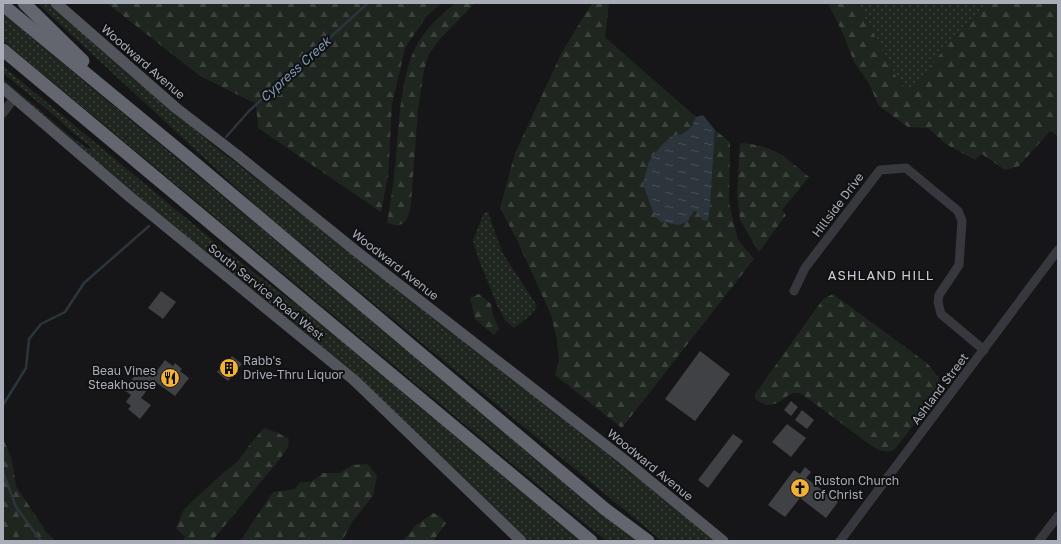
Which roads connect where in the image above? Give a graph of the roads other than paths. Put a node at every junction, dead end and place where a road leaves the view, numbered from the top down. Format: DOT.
graph roads {
  1 [pos="24,3"];
  2 [pos="56,3"];
  3 [pos="3,5"];
  4 [pos="3,50"];
  5 [pos="3,58"];
  6 [pos="3,88"];
  7 [pos="15,97"];
  8 [pos="3,113"];
  9 [pos="146,123"];
  10 [pos="100,130"];
  11 [pos="1058,250"];
  12 [pos="794,291"];
  13 [pos="984,350"];
  14 [pos="1058,516"];
  15 [pos="521,541"];
  16 [pos="591,541"];
  17 [pos="648,541"];
  18 [pos="722,541"];
  19 [pos="840,541"];
  20 [pos="1040,541"];
  1 -- 9 [label="highway"];
  2 -- 18 [label="main road, Woodward Avenue"];
  3 -- 9 [label="highway"];
  4 -- 10 [label="highway"];
  5 -- 10 [label="highway"];
  6 -- 7 [label="main road, South Service Road West"];
  7 -- 8 [label="street"];
  7 -- 15 [label="main road, South Service Road West"];
  9 -- 17 [label="highway"];
  10 -- 16 [label="highway"];
  11 -- 13 [label="street, Ashland Street"];
  12 -- 13 [label="street, Hillside Drive"];
  13 -- 19 [label="street, Ashland Street"];
  14 -- 20 [label="street"];
}
